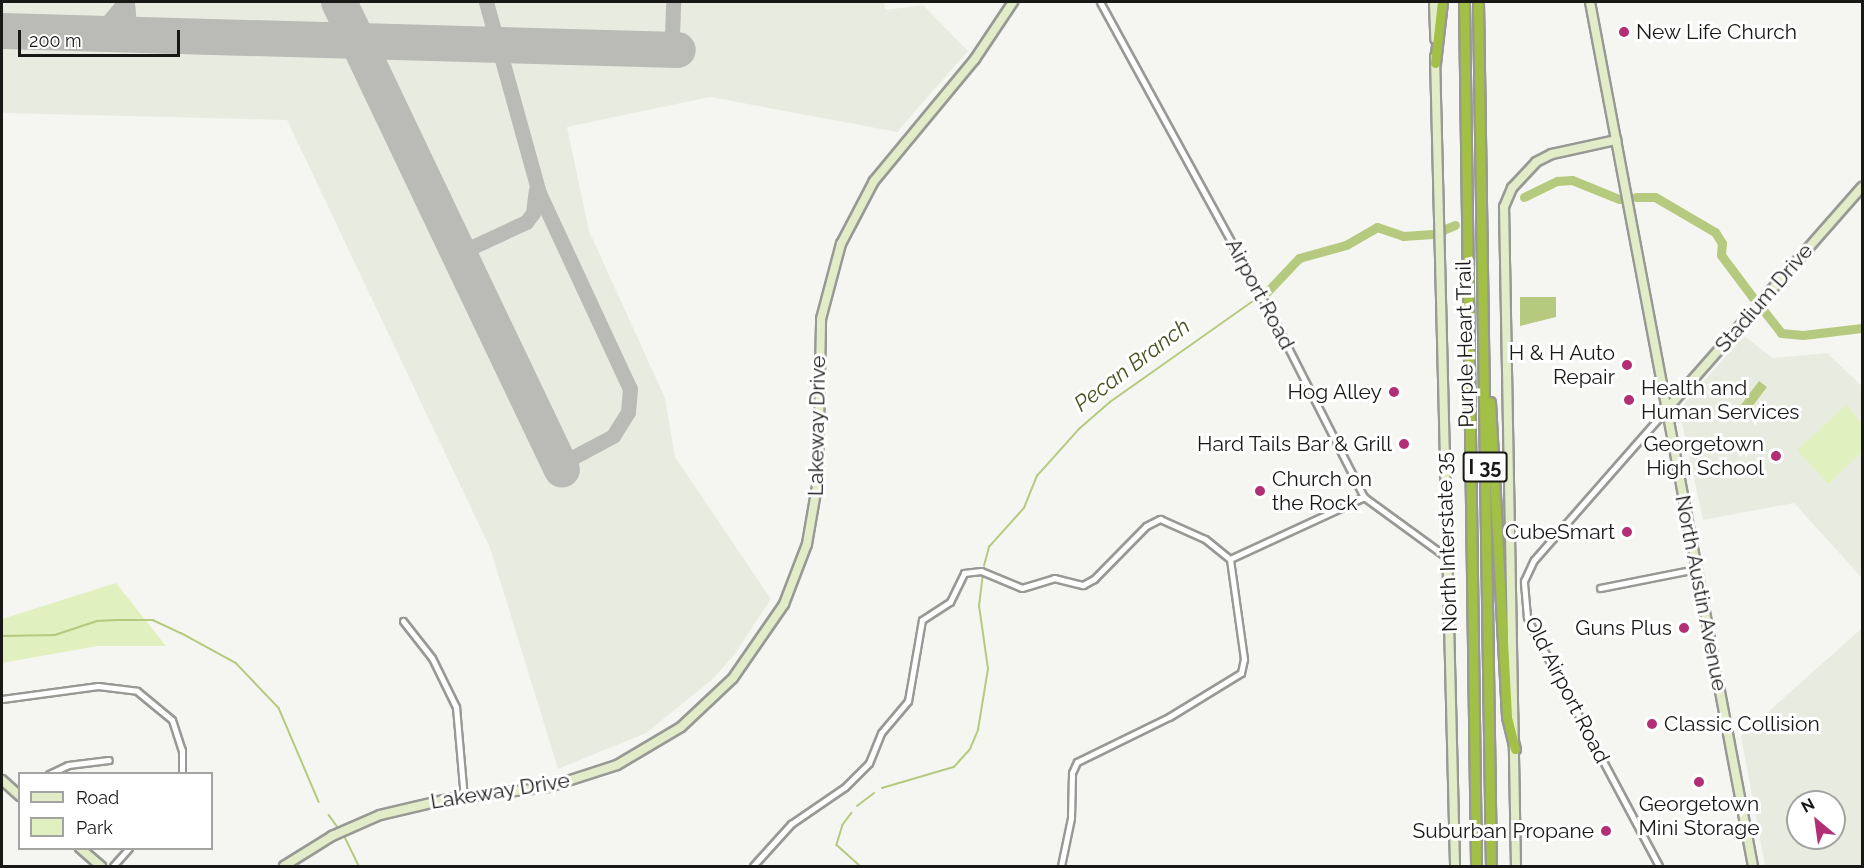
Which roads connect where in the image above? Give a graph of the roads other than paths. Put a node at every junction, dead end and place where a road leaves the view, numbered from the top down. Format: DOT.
graph roads {
  1 [pos="1013,2"];
  2 [pos="1100,2"];
  3 [pos="1434,2"];
  4 [pos="1442,2"];
  5 [pos="1464,2"];
  6 [pos="1478,2"];
  7 [pos="1590,2"];
  8 [pos="1435,63"];
  9 [pos="1616,140"];
  10 [pos="1863,187"];
  11 [pos="1484,343"];
  12 [pos="1666,410"];
  13 [pos="1364,497"];
  14 [pos="1230,559"];
  15 [pos="1449,559"];
  16 [pos="1696,569"];
  17 [pos="1600,588"];
  18 [pos="403,621"];
  19 [pos="2,699"];
  20 [pos="1515,749"];
  21 [pos="109,760"];
  22 [pos="53,772"];
  23 [pos="182,772"];
  24 [pos="2,780"];
  25 [pos="18,794"];
  26 [pos="464,798"];
  27 [pos="81,850"];
  28 [pos="128,850"];
  29 [pos="101,867"];
  30 [pos="113,867"];
  31 [pos="284,867"];
  32 [pos="753,867"];
  33 [pos="1061,867"];
  34 [pos="1455,867"];
  35 [pos="1476,867"];
  36 [pos="1491,867"];
  37 [pos="1516,867"];
  38 [pos="1659,867"];
  39 [pos="1753,867"];
  1 -- 26 [label="main road, Lakeway Drive"];
  2 -- 13 [label="street, Airport Road"];
  3 -- 8 [label="main road, North Interstate 35"];
  4 -- 8 [label="highway"];
  5 -- 35 [label="highway, Purple Heart Trail / I 35"];
  6 -- 11 [label="highway, Purple Heart Trail / I 35"];
  7 -- 9 [label="main road, North Austin Avenue"];
  8 -- 15 [label="main road, North Interstate 35"];
  9 -- 12 [label="main road, North Austin Avenue"];
  9 -- 20 [label="main road"];
  10 -- 12 [label="main road, Stadium Drive"];
  11 -- 20 [label="highway"];
  11 -- 36 [label="highway, Purple Heart Trail / I 35"];
  12 -- 16 [label="main road, North Austin Avenue"];
  12 -- 38 [label="street, Old Airport Road"];
  13 -- 14 [label="street"];
  13 -- 15 [label="street, Airport Road"];
  14 -- 32 [label="street"];
  14 -- 33 [label="street"];
  15 -- 34 [label="main road, North Interstate 35"];
  16 -- 17 [label="street"];
  16 -- 39 [label="main road, North Austin Avenue"];
  18 -- 26 [label="street"];
  19 -- 23 [label="street"];
  20 -- 37 [label="main road"];
  21 -- 22 [label="street"];
  24 -- 25 [label="main road"];
  26 -- 31 [label="main road, Lakeway Drive"];
  27 -- 29 [label="main road"];
  28 -- 30 [label="street"];
}
